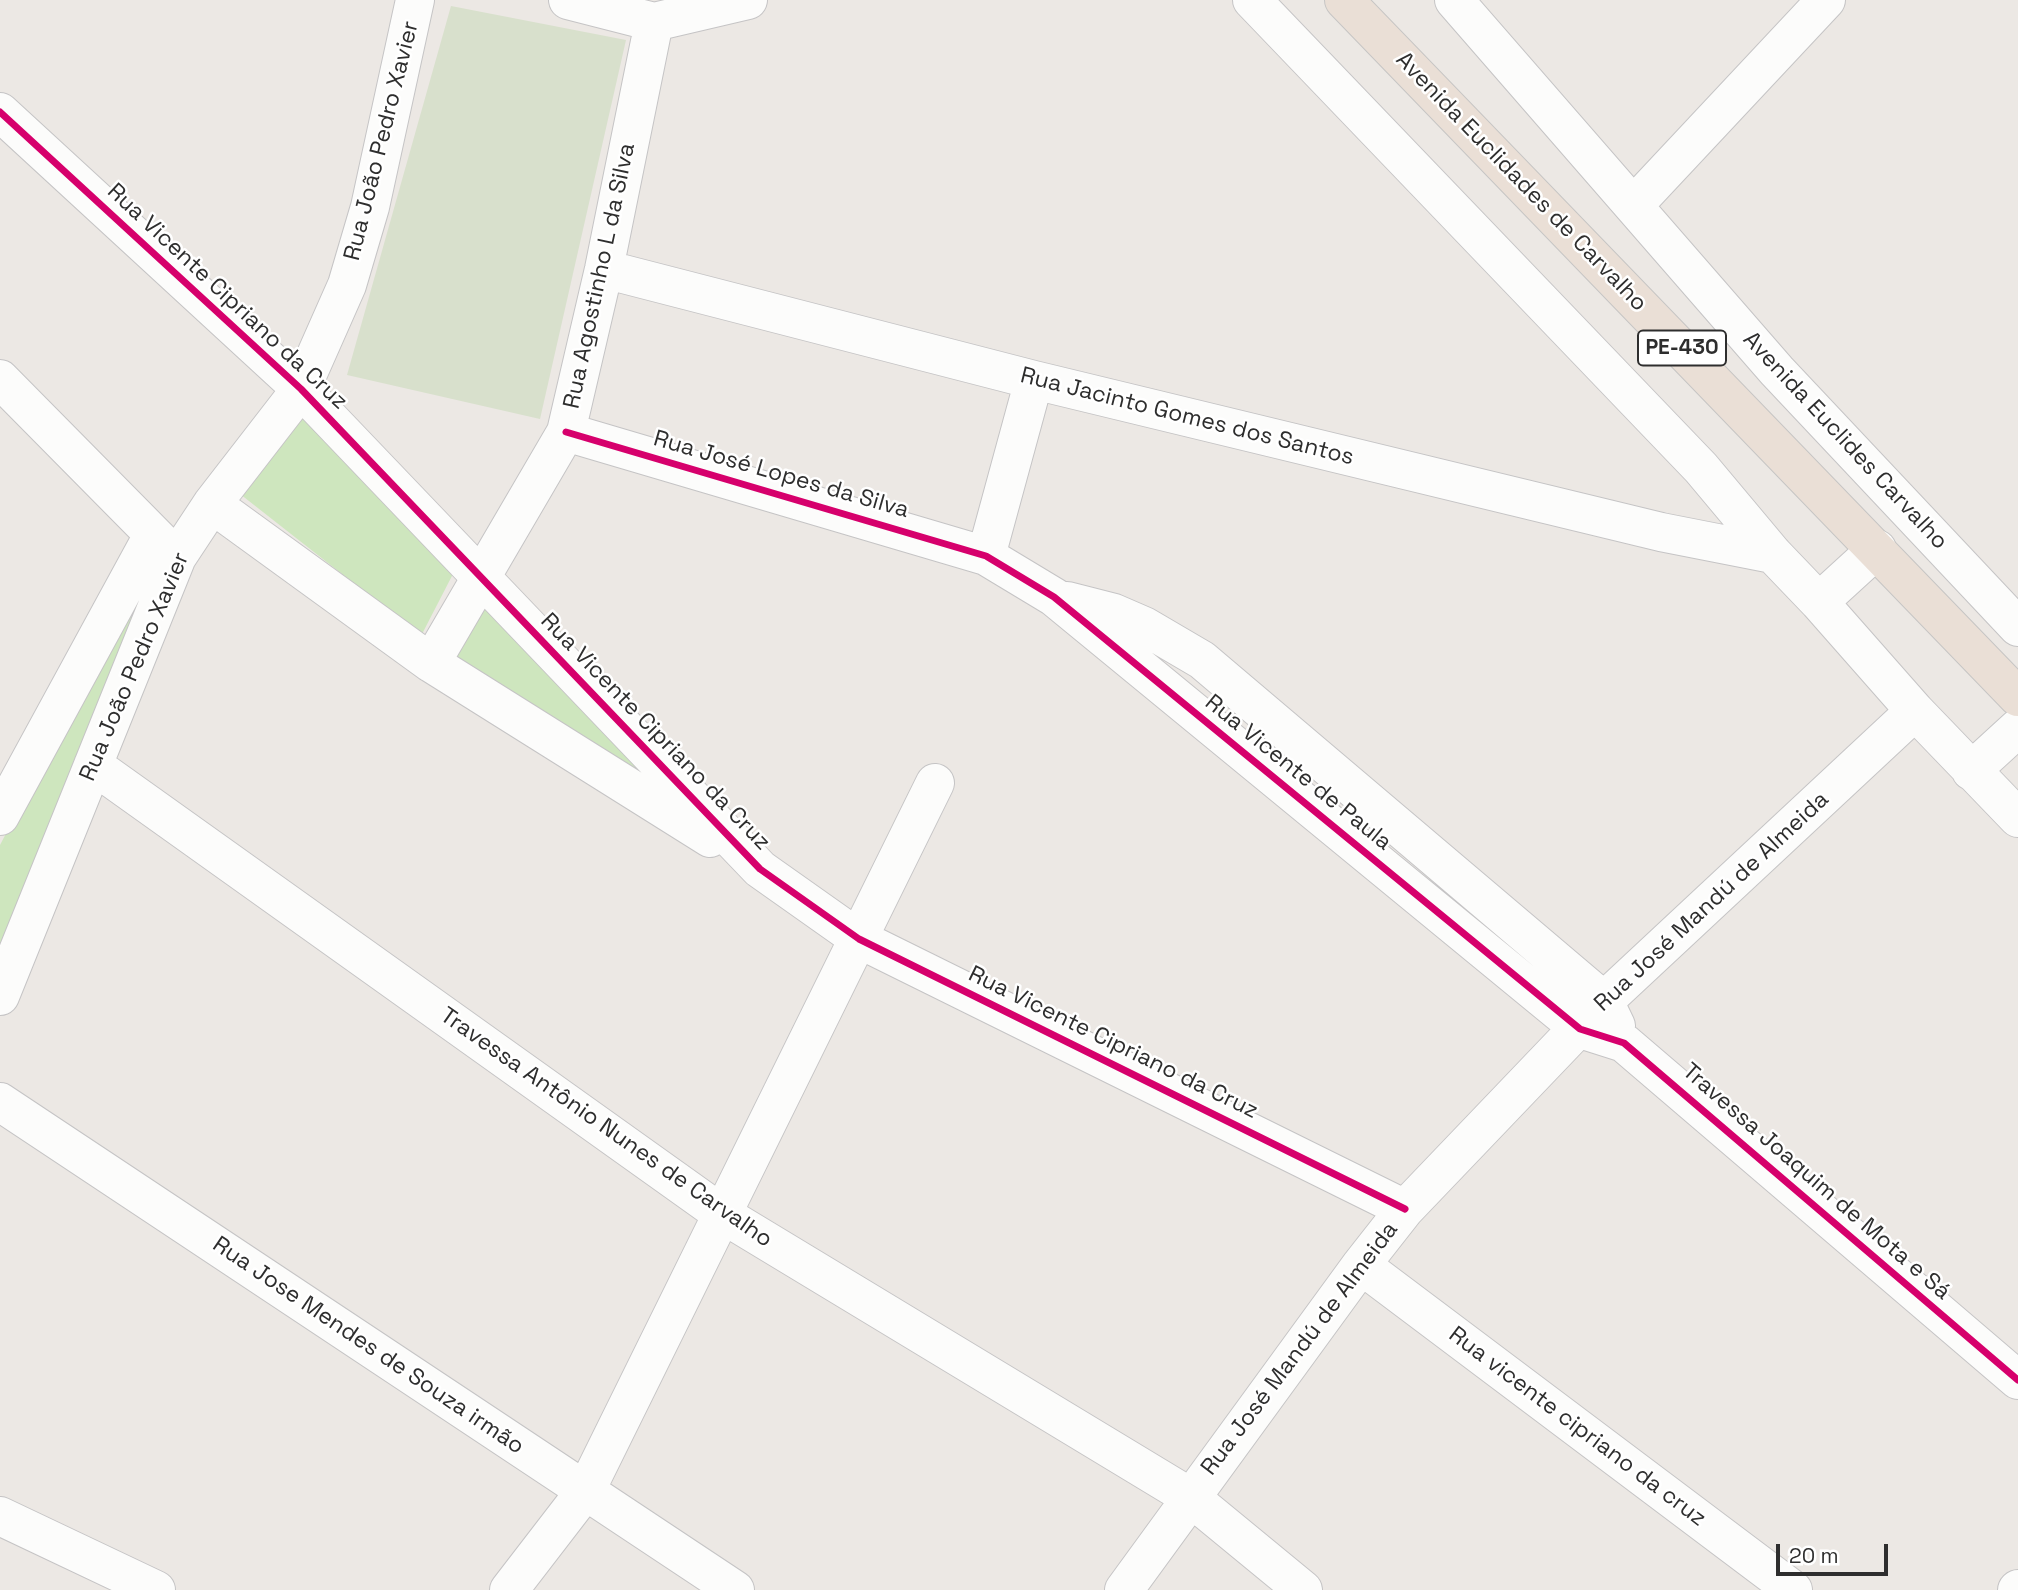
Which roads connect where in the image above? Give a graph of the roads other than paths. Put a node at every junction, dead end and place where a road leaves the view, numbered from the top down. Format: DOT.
graph roads {
  1 [pos="415,0"];
  2 [pos="568,0"];
  3 [pos="748,0"];
  4 [pos="1252,0"];
  5 [pos="1344,0"];
  6 [pos="1454,0"];
  7 [pos="1826,0"];
  8 [pos="654,22"];
  9 [pos="0,112"];
  10 [pos="1634,205"];
  11 [pos="604,269"];
  12 [pos="1777,371"];
  13 [pos="0,379"];
  14 [pos="1034,380"];
  15 [pos="301,389"];
  16 [pos="1740,408"];
  17 [pos="566,432"];
  18 [pos="212,504"];
  19 [pos="165,546"];
  20 [pos="1877,549"];
  21 [pos="1773,554"];
  22 [pos="986,556"];
  23 [pos="480,576"];
  24 [pos="1819,602"];
  25 [pos="2018,627"];
  26 [pos="430,663"];
  27 [pos="2018,697"];
  28 [pos="1915,711"];
  29 [pos="2018,728"];
  30 [pos="13,763"];
  31 [pos="93,765"];
  32 [pos="1972,771"];
  33 [pos="935,783"];
  34 [pos="0,816"];
  35 [pos="2018,818"];
  36 [pos="760,869"];
  37 [pos="859,939"];
  38 [pos="0,996"];
  39 [pos="1592,1015"];
  40 [pos="0,1102"];
  41 [pos="1405,1209"];
  42 [pos="722,1214"];
  43 [pos="1360,1265"];
  44 [pos="2018,1380"];
  45 [pos="586,1490"];
  46 [pos="1190,1497"];
  47 [pos="0,1516"];
  48 [pos="156,1590"];
  49 [pos="509,1590"];
  50 [pos="735,1590"];
  51 [pos="1124,1590"];
  52 [pos="1303,1590"];
  53 [pos="1793,1590"];
  1 -- 15 [label="street, Rua João Pedro Xavier"];
  2 -- 8 [label="street"];
  3 -- 8 [label="street"];
  4 -- 21 [label="street"];
  5 -- 16 [label="highway, Avenida Euclidades de Carvalho / PE-430"];
  6 -- 10 [label="street, Avenida Euclides Carvalho"];
  7 -- 10 [label="street"];
  8 -- 11 [label="street, Rua Agostinho L da Silva"];
  9 -- 15 [label="street, Rua Vicente Cipriano da Cruz"];
  10 -- 12 [label="street, Avenida Euclides Carvalho"];
  11 -- 14 [label="street, Rua Jacinto Gomes dos Santos"];
  11 -- 17 [label="street, Rua Agostinho L da Silva"];
  12 -- 16 [label="street"];
  12 -- 25 [label="street, Avenida Euclides Carvalho"];
  13 -- 19 [label="street"];
  14 -- 21 [label="street, Rua Jacinto Gomes dos Santos"];
  14 -- 22 [label="street"];
  15 -- 18 [label="street, Rua João Pedro Xavier"];
  15 -- 23 [label="street, Rua Vicente Cipriano da Cruz"];
  16 -- 20 [label="highway, Avenida Euclidades de Carvalho / PE-430"];
  17 -- 22 [label="street, Rua José Lopes da Silva"];
  17 -- 23 [label="street, Rua Agostinho L da Silva"];
  18 -- 19 [label="street, Rua João Pedro Xavier"];
  18 -- 26 [label="street, Rua Vicente Cipriano da Cruz"];
  19 -- 30 [label="street, Rua João Pedro Xavier"];
  19 -- 31 [label="street, Rua João Pedro Xavier"];
  20 -- 24 [label="street"];
  20 -- 27 [label="highway, Avenida Euclidades de Carvalho / PE-430"];
  21 -- 24 [label="street"];
  22 -- 39 [label="street, Rua Vicente de Paula"];
  23 -- 26 [label="street, Rua Agostinho L da Silva"];
  23 -- 36 [label="street, Rua Vicente Cipriano da Cruz"];
  24 -- 28 [label="street"];
  26 -- 36 [label="street, Rua Vicente Cipriano da Cruz"];
  28 -- 32 [label="street"];
  28 -- 39 [label="street, Rua José Mandú de Almeida"];
  29 -- 32 [label="street"];
  30 -- 34 [label="street, Rua João Pedro Xavier"];
  31 -- 38 [label="street, Rua João Pedro Xavier"];
  31 -- 42 [label="street, Travessa Antônio Nunes de Carvalho"];
  32 -- 35 [label="street"];
  33 -- 37 [label="street"];
  36 -- 37 [label="street, Rua Vicente Cipriano da Cruz"];
  37 -- 41 [label="street, Rua Vicente Cipriano da Cruz"];
  37 -- 42 [label="street"];
  39 -- 41 [label="street, Rua José Mandú de Almeida"];
  39 -- 44 [label="street, Travessa Joaquim de Mota e Sá"];
  40 -- 45 [label="street, Rua Jose Mendes de Souza irmão"];
  41 -- 43 [label="street, Rua José Mandú de Almeida"];
  42 -- 45 [label="street"];
  42 -- 46 [label="street, Travessa Antônio Nunes de Carvalho"];
  43 -- 46 [label="street, Rua José Mandú de Almeida"];
  43 -- 53 [label="street, Rua vicente cipriano da cruz"];
  45 -- 49 [label="street"];
  45 -- 50 [label="street, Rua Jose Mendes de Souza irmão"];
  46 -- 51 [label="street, Rua José Mandú de Almeida"];
  46 -- 52 [label="street, Travessa Antônio Nunes de Carvalho"];
  47 -- 48 [label="street"];
}
